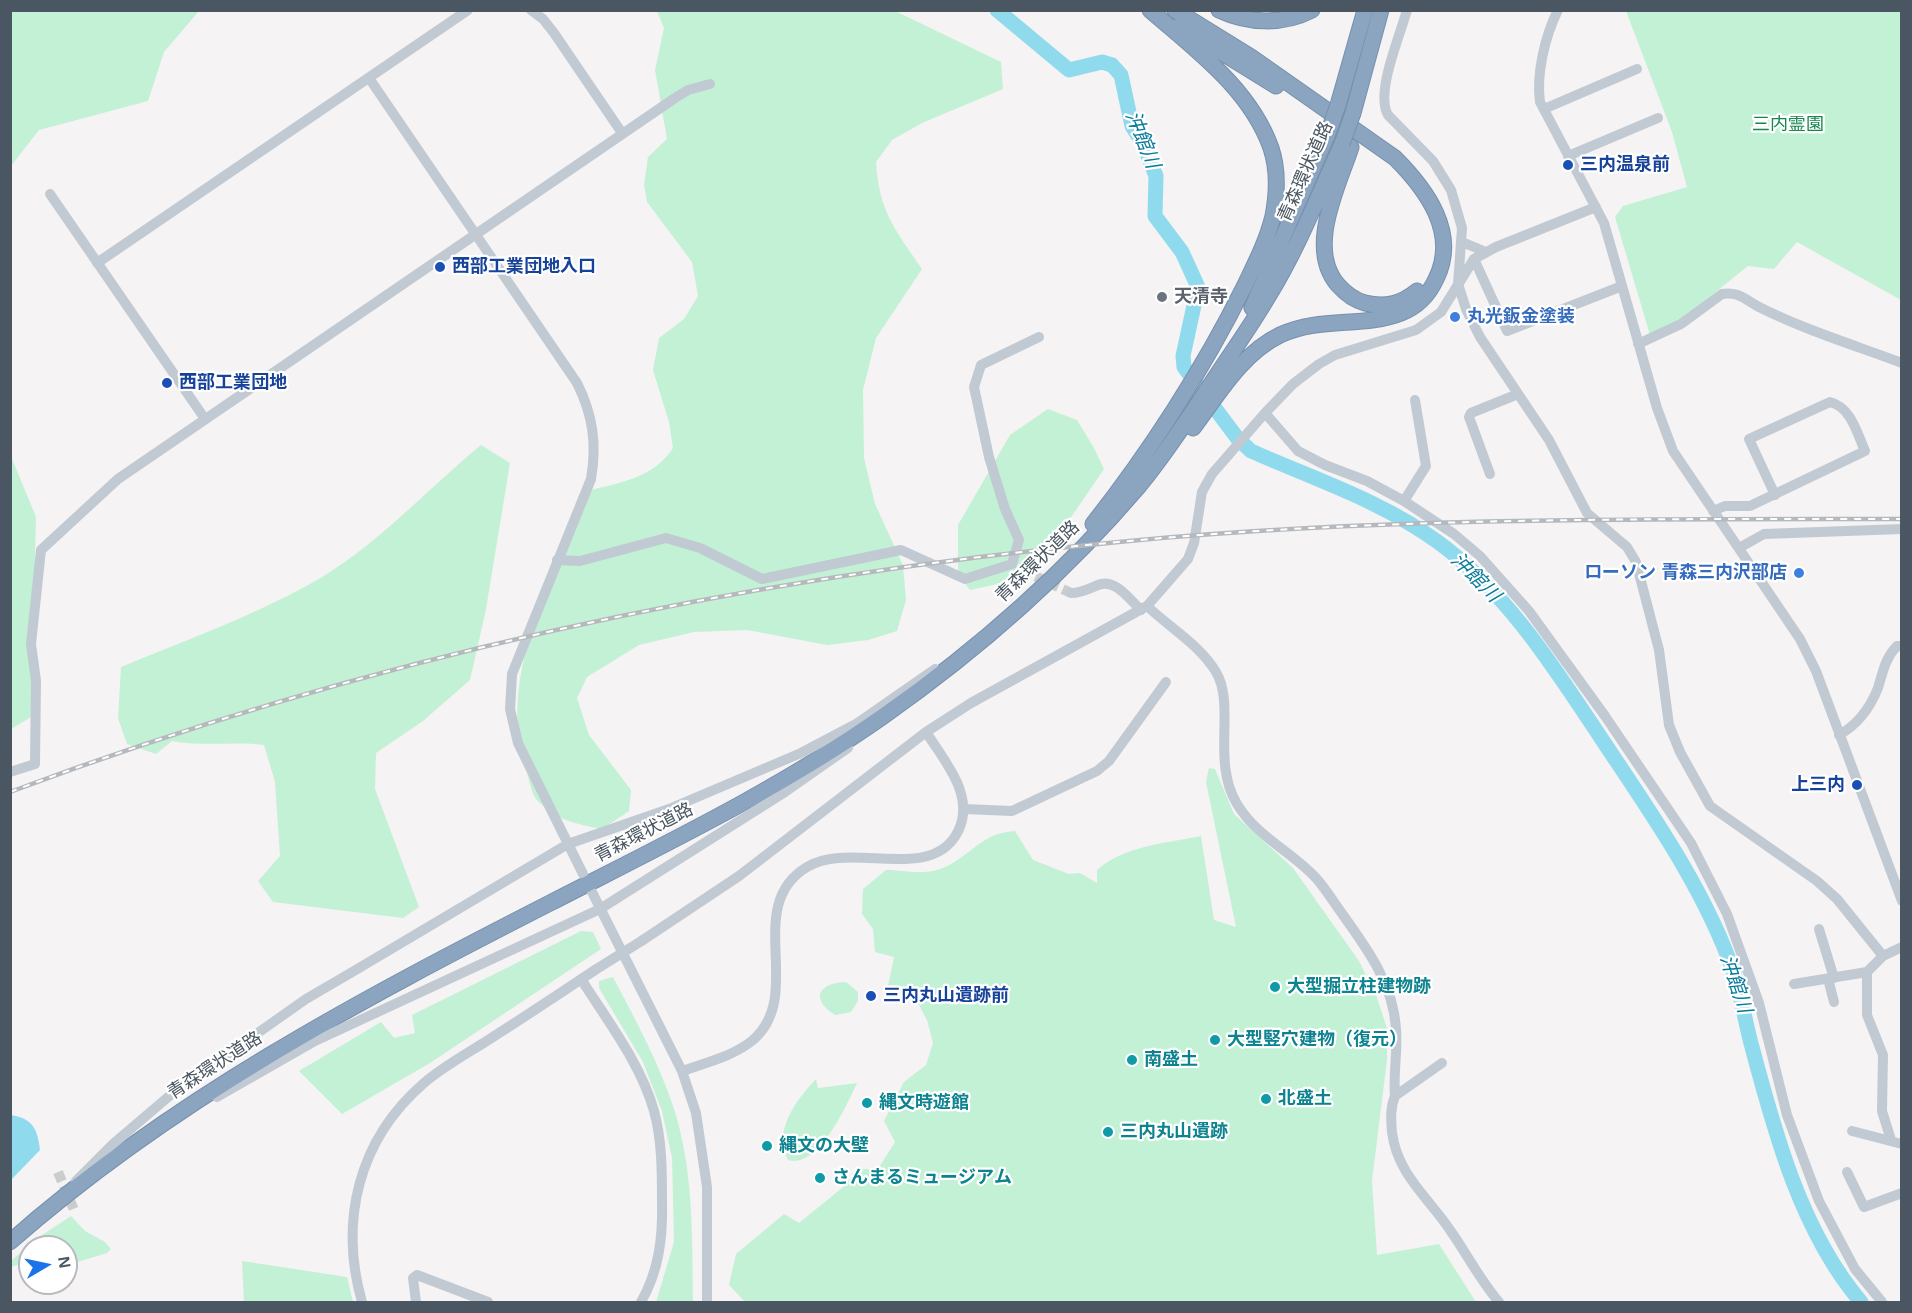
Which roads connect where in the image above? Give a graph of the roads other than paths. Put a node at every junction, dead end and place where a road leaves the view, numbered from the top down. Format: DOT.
graph roads {
  1 [pos="468,10"];
  2 [pos="531,10"];
  3 [pos="1151,10"];
  4 [pos="1175,10"];
  5 [pos="1219,10"];
  6 [pos="1312,10"];
  7 [pos="1365,10"];
  8 [pos="1381,10"];
  9 [pos="1407,10"];
  10 [pos="1558,10"];
  11 [pos="1637,69"];
  12 [pos="369,78"];
  13 [pos="710,84"];
  14 [pos="1544,110"];
  15 [pos="1658,118"];
  16 [pos="622,134"];
  17 [pos="1347,145"];
  18 [pos="1568,156"];
  19 [pos="50,194"];
  20 [pos="1596,207"];
  21 [pos="476,234"];
  22 [pos="1462,243"];
  23 [pos="1486,252"];
  24 [pos="1474,259"];
  25 [pos="97,263"];
  26 [pos="1458,284"];
  27 [pos="1623,286"];
  28 [pos="1039,337"];
  29 [pos="1638,344"];
  30 [pos="1902,363"];
  31 [pos="1224,375"];
  32 [pos="1518,394"];
  33 [pos="1415,400"];
  34 [pos="1262,417"];
  35 [pos="205,419"];
  36 [pos="1490,474"];
  37 [pos="1775,495"];
  38 [pos="1404,501"];
  39 [pos="1713,511"];
  40 [pos="1902,530"];
  41 [pos="1739,548"];
  42 [pos="557,560"];
  43 [pos="1049,581"];
  44 [pos="1071,593"];
  45 [pos="1144,608"];
  46 [pos="975,645"];
  47 [pos="1902,646"];
  48 [pos="1166,682"];
  49 [pos="884,716"];
  50 [pos="926,732"];
  51 [pos="1839,735"];
  52 [pos="10,772"];
  53 [pos="964,809"];
  54 [pos="568,844"];
  55 [pos="583,874"];
  56 [pos="592,892"];
  57 [pos="1902,901"];
  58 [pos="600,909"];
  59 [pos="1819,929"];
  60 [pos="1902,946"];
  61 [pos="1883,956"];
  62 [pos="1867,972"];
  63 [pos="1831,978"];
  64 [pos="581,979"];
  65 [pos="1794,984"];
  66 [pos="1834,1002"];
  67 [pos="1442,1064"];
  68 [pos="682,1071"];
  69 [pos="1395,1096"];
  70 [pos="1852,1131"];
  71 [pos="1896,1142"];
  72 [pos="1847,1172"];
  73 [pos="1902,1193"];
  74 [pos="67,1194"];
  75 [pos="49,1209"];
  76 [pos="10,1242"];
  77 [pos="362,1302"];
  78 [pos="416,1302"];
  79 [pos="488,1302"];
  80 [pos="641,1302"];
  81 [pos="707,1302"];
  82 [pos="1499,1302"];
  83 [pos="1882,1302"];
  1 -- 12 [label="street"];
  2 -- 16 [label="street"];
  3 -- 17 [label="highway"];
  3 -- 43 [label="highway"];
  4 -- 31 [label="highway"];
  5 -- 6 [label="highway"];
  7 -- 31 [label="highway, 青森環状道路, bridge"];
  8 -- 17 [label="highway"];
  9 -- 22 [label="street"];
  10 -- 14 [label="street"];
  11 -- 14 [label="street"];
  12 -- 21 [label="street"];
  12 -- 25 [label="street"];
  13 -- 16 [label="street"];
  14 -- 18 [label="street"];
  15 -- 18 [label="street"];
  16 -- 21 [label="street"];
  17 -- 31 [label="highway, 青森環状道路"];
  18 -- 20 [label="street"];
  19 -- 25 [label="street"];
  20 -- 23 [label="street"];
  20 -- 27 [label="street"];
  21 -- 35 [label="street"];
  21 -- 42 [label="street"];
  22 -- 23 [label="street"];
  22 -- 26 [label="street"];
  23 -- 24 [label="street"];
  24 -- 26 [label="street"];
  24 -- 27 [label="street"];
  25 -- 35 [label="street"];
  26 -- 32 [label="street"];
  26 -- 34 [label="street"];
  27 -- 29 [label="street"];
  28 -- 42 [label="street"];
  29 -- 30 [label="street"];
  29 -- 39 [label="street"];
  31 -- 43 [label="highway, 青森環状道路"];
  32 -- 36 [label="street"];
  32 -- 61 [label="street"];
  33 -- 38 [label="street"];
  34 -- 38 [label="street"];
  34 -- 45 [label="street"];
  35 -- 52 [label="street"];
  37 -- 37 [label="street"];
  37 -- 39 [label="street"];
  38 -- 83 [label="street"];
  39 -- 41 [label="street"];
  40 -- 41 [label="street"];
  41 -- 51 [label="street"];
  42 -- 54 [label="street"];
  43 -- 46 [label="highway, 青森環状道路"];
  44 -- 45 [label="street"];
  45 -- 50 [label="street"];
  45 -- 69 [label="street"];
  46 -- 49 [label="highway, 青森環状道路"];
  46 -- 54 [label="street"];
  47 -- 51 [label="street"];
  48 -- 53 [label="street"];
  49 -- 58 [label="street"];
  49 -- 74 [label="highway, 青森環状道路"];
  50 -- 53 [label="street"];
  50 -- 64 [label="street, bridge"];
  51 -- 57 [label="street"];
  53 -- 68 [label="street"];
  54 -- 55 [label="street"];
  54 -- 75 [label="street"];
  56 -- 58 [label="street"];
  58 -- 68 [label="street"];
  58 -- 74 [label="street"];
  59 -- 63 [label="street"];
  60 -- 61 [label="street"];
  61 -- 62 [label="street"];
  62 -- 63 [label="street"];
  62 -- 71 [label="street"];
  63 -- 65 [label="street"];
  63 -- 66 [label="street"];
  64 -- 77 [label="street"];
  64 -- 80 [label="street"];
  67 -- 69 [label="street"];
  68 -- 81 [label="street"];
  69 -- 82 [label="street"];
  70 -- 71 [label="street"];
  72 -- 73 [label="street"];
  74 -- 75 [label="highway, 青森環状道路"];
  75 -- 76 [label="highway, 青森環状道路"];
  78 -- 79 [label="street"];
}
